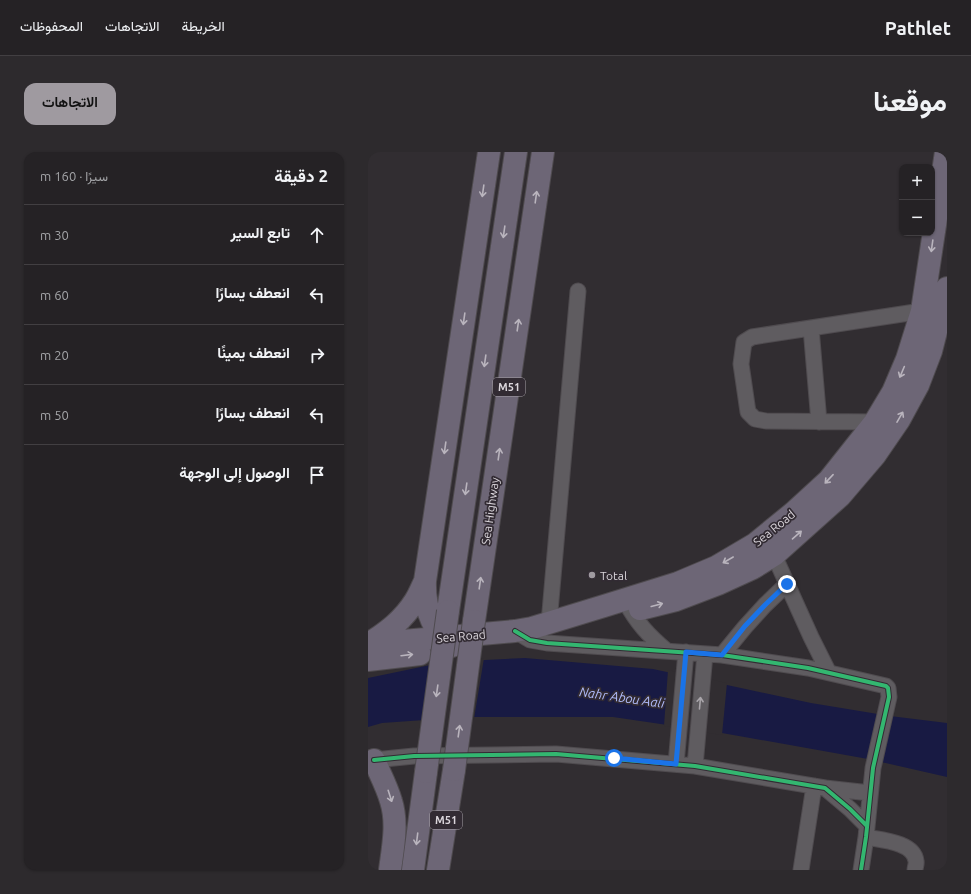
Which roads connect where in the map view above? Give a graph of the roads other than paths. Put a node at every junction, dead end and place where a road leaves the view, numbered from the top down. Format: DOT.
graph roads {
  1 [pos="489,152"];
  2 [pos="516,152"];
  3 [pos="543,152"];
  4 [pos="946,152"];
  5 [pos="947,288"];
  6 [pos="578,291"];
  7 [pos="922,311"];
  8 [pos="810,328"];
  9 [pos="819,422"];
  10 [pos="882,429"];
  11 [pos="774,555"];
  12 [pos="426,581"];
  13 [pos="787,584"];
  14 [pos="628,606"];
  15 [pos="549,623"];
  16 [pos="523,636"];
  17 [pos="449,643"];
  18 [pos="368,644"];
  19 [pos="667,651"];
  20 [pos="722,655"];
  21 [pos="685,659"];
  22 [pos="704,659"];
  23 [pos="368,660"];
  24 [pos="829,673"];
  25 [pos="371,762"];
  26 [pos="676,764"];
  27 [pos="695,766"];
  28 [pos="819,787"];
  29 [pos="870,793"];
  30 [pos="866,832"];
  31 [pos="390,870"];
  32 [pos="413,870"];
  33 [pos="438,870"];
  34 [pos="801,870"];
  35 [pos="861,870"];
  36 [pos="915,870"];
  1 -- 12 [label="highway, one-way"];
  2 -- 32 [label="highway, M51, one-way, bridge"];
  33 -- 3 [label="highway, Sea Highway / M51, one-way, bridge"];
  4 -- 7 [label="highway, Sea Road, one-way"];
  10 -- 5 [label="highway, Sea Road, one-way"];
  6 -- 15 [label="street"];
  7 -- 8 [label="street"];
  7 -- 10 [label="highway, Sea Road, one-way"];
  8 -- 9 [label="street"];
  8 -- 9 [label="street"];
  9 -- 10 [label="street"];
  11 -- 10 [label="highway, Sea Road, one-way"];
  10 -- 14 [label="highway, Sea Road, one-way"];
  11 -- 13 [label="street"];
  14 -- 11 [label="highway, Sea Road, one-way"];
  12 -- 17 [label="highway"];
  12 -- 18 [label="highway"];
  13 -- 20 [label="street"];
  13 -- 24 [label="street"];
  14 -- 15 [label="highway, Sea Road"];
  14 -- 16 [label="highway, Sea Road"];
  14 -- 19 [label="street"];
  15 -- 16 [label="highway, Sea Road"];
  16 -- 17 [label="highway, Sea Road"];
  16 -- 19 [label="street"];
  17 -- 18 [label="highway, Sea Road"];
  23 -- 17 [label="highway, Sea Road, one-way"];
  19 -- 21 [label="street"];
  20 -- 22 [label="street"];
  20 -- 24 [label="street"];
  21 -- 22 [label="street"];
  21 -- 26 [label="street"];
  27 -- 22 [label="street, one-way"];
  24 -- 29 [label="street"];
  25 -- 26 [label="street"];
  25 -- 31 [label="highway, one-way"];
  26 -- 27 [label="street"];
  27 -- 28 [label="street"];
  28 -- 29 [label="street"];
  28 -- 30 [label="street"];
  28 -- 34 [label="street"];
  29 -- 30 [label="street"];
  30 -- 35 [label="street"];
  30 -- 36 [label="street"];
}
